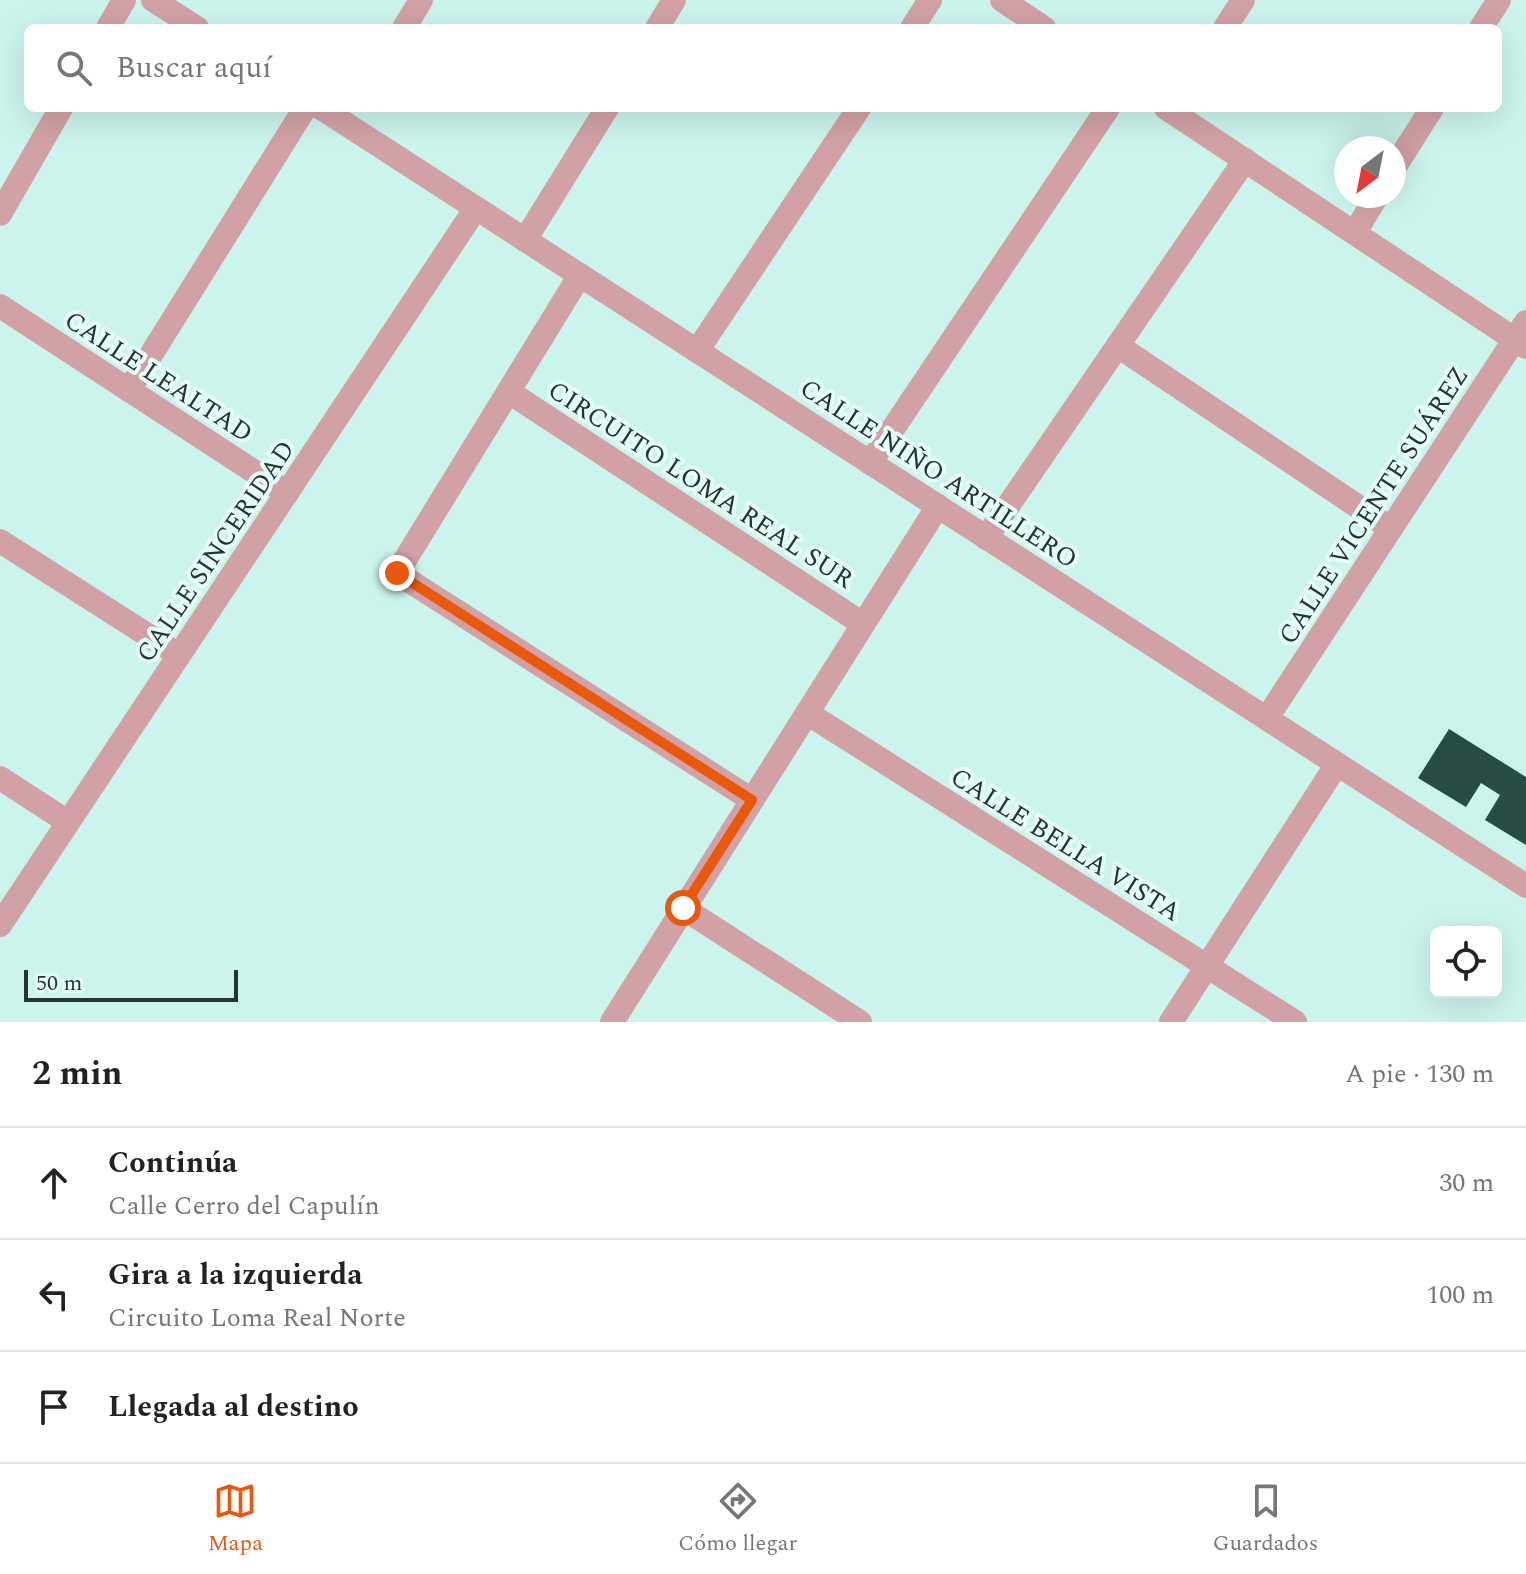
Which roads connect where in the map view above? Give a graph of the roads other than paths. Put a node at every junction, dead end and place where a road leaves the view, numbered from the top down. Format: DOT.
graph roads {
  1 [pos="124,0"];
  2 [pos="153,0"];
  3 [pos="421,0"];
  4 [pos="674,0"];
  5 [pos="930,0"];
  6 [pos="1243,0"];
  7 [pos="1499,0"];
  8 [pos="1006,1"];
  9 [pos="110,24"];
  10 [pos="191,24"];
  11 [pos="406,24"];
  12 [pos="659,24"];
  13 [pos="915,24"];
  14 [pos="1038,24"];
  15 [pos="1228,24"];
  16 [pos="1484,24"];
  17 [pos="59,112"];
  18 [pos="303,112"];
  19 [pos="605,112"];
  20 [pos="856,112"];
  21 [pos="1105,112"];
  22 [pos="1173,112"];
  23 [pos="1429,112"];
  24 [pos="352,117"];
  25 [pos="1406,149"];
  26 [pos="1245,160"];
  27 [pos="476,208"];
  28 [pos="1370,208"];
  29 [pos="0,214"];
  30 [pos="1355,232"];
  31 [pos="525,240"];
  32 [pos="580,275"];
  33 [pos="0,306"];
  34 [pos="1522,336"];
  35 [pos="1118,346"];
  36 [pos="697,351"];
  37 [pos="129,390"];
  38 [pos="509,392"];
  39 [pos="870,463"];
  40 [pos="287,493"];
  41 [pos="938,506"];
  42 [pos="1390,528"];
  43 [pos="986,538"];
  44 [pos="0,541"];
  45 [pos="863,624"];
  46 [pos="179,655"];
  47 [pos="807,713"];
  48 [pos="1267,718"];
  49 [pos="1337,764"];
  50 [pos="0,778"];
  51 [pos="752,800"];
  52 [pos="68,822"];
  53 [pos="1526,886"];
  54 [pos="683,908"];
  55 [pos="0,925"];
  56 [pos="1207,966"];
  57 [pos="612,1022"];
  58 [pos="860,1022"];
  59 [pos="1171,1022"];
  60 [pos="1295,1022"];
  1 -- 9 [label="street"];
  2 -- 10 [label="street"];
  3 -- 11 [label="street"];
  4 -- 12 [label="street"];
  5 -- 13 [label="street"];
  6 -- 15 [label="street"];
  7 -- 16 [label="street"];
  8 -- 14 [label="street"];
  17 -- 29 [label="street"];
  18 -- 37 [label="street"];
  19 -- 31 [label="street"];
  20 -- 36 [label="street"];
  21 -- 39 [label="street"];
  22 -- 26 [label="street"];
  23 -- 25 [label="street"];
  24 -- 27 [label="street, CALLE NIÑO ARTILLERO"];
  26 -- 30 [label="street"];
  26 -- 35 [label="street"];
  27 -- 31 [label="street, CALLE NIÑO ARTILLERO"];
  27 -- 40 [label="street, CALLE SINCERIDAD"];
  28 -- 30 [label="street"];
  30 -- 34 [label="street"];
  31 -- 32 [label="street, CALLE NIÑO ARTILLERO"];
  32 -- 36 [label="street, CALLE NIÑO ARTILLERO"];
  32 -- 38 [label="street"];
  33 -- 37 [label="street, CALLE LEALTAD"];
  34 -- 42 [label="street, CALLE VICENTE SUÁREZ"];
  35 -- 42 [label="street"];
  35 -- 43 [label="street"];
  36 -- 39 [label="street, CALLE NIÑO ARTILLERO"];
  37 -- 40 [label="street, CALLE LEALTAD"];
  38 -- 45 [label="street, CIRCUITO LOMA REAL SUR"];
  38 -- 51 [label="street"];
  39 -- 41 [label="street, CALLE NIÑO ARTILLERO"];
  40 -- 46 [label="street, CALLE SINCERIDAD"];
  41 -- 43 [label="street, CALLE NIÑO ARTILLERO"];
  41 -- 45 [label="street"];
  42 -- 48 [label="street, CALLE VICENTE SUÁREZ"];
  43 -- 48 [label="street, CALLE NIÑO ARTILLERO"];
  44 -- 46 [label="street"];
  45 -- 47 [label="street"];
  46 -- 52 [label="street, CALLE SINCERIDAD"];
  47 -- 51 [label="street"];
  47 -- 56 [label="street, CALLE BELLA VISTA"];
  48 -- 49 [label="street, CALLE NIÑO ARTILLERO"];
  49 -- 53 [label="street, CALLE NIÑO ARTILLERO"];
  49 -- 56 [label="street"];
  50 -- 52 [label="street"];
  51 -- 54 [label="street"];
  52 -- 55 [label="street, CALLE SINCERIDAD"];
  54 -- 57 [label="street"];
  54 -- 58 [label="street"];
  56 -- 59 [label="street"];
  56 -- 60 [label="street, CALLE BELLA VISTA"];
}
